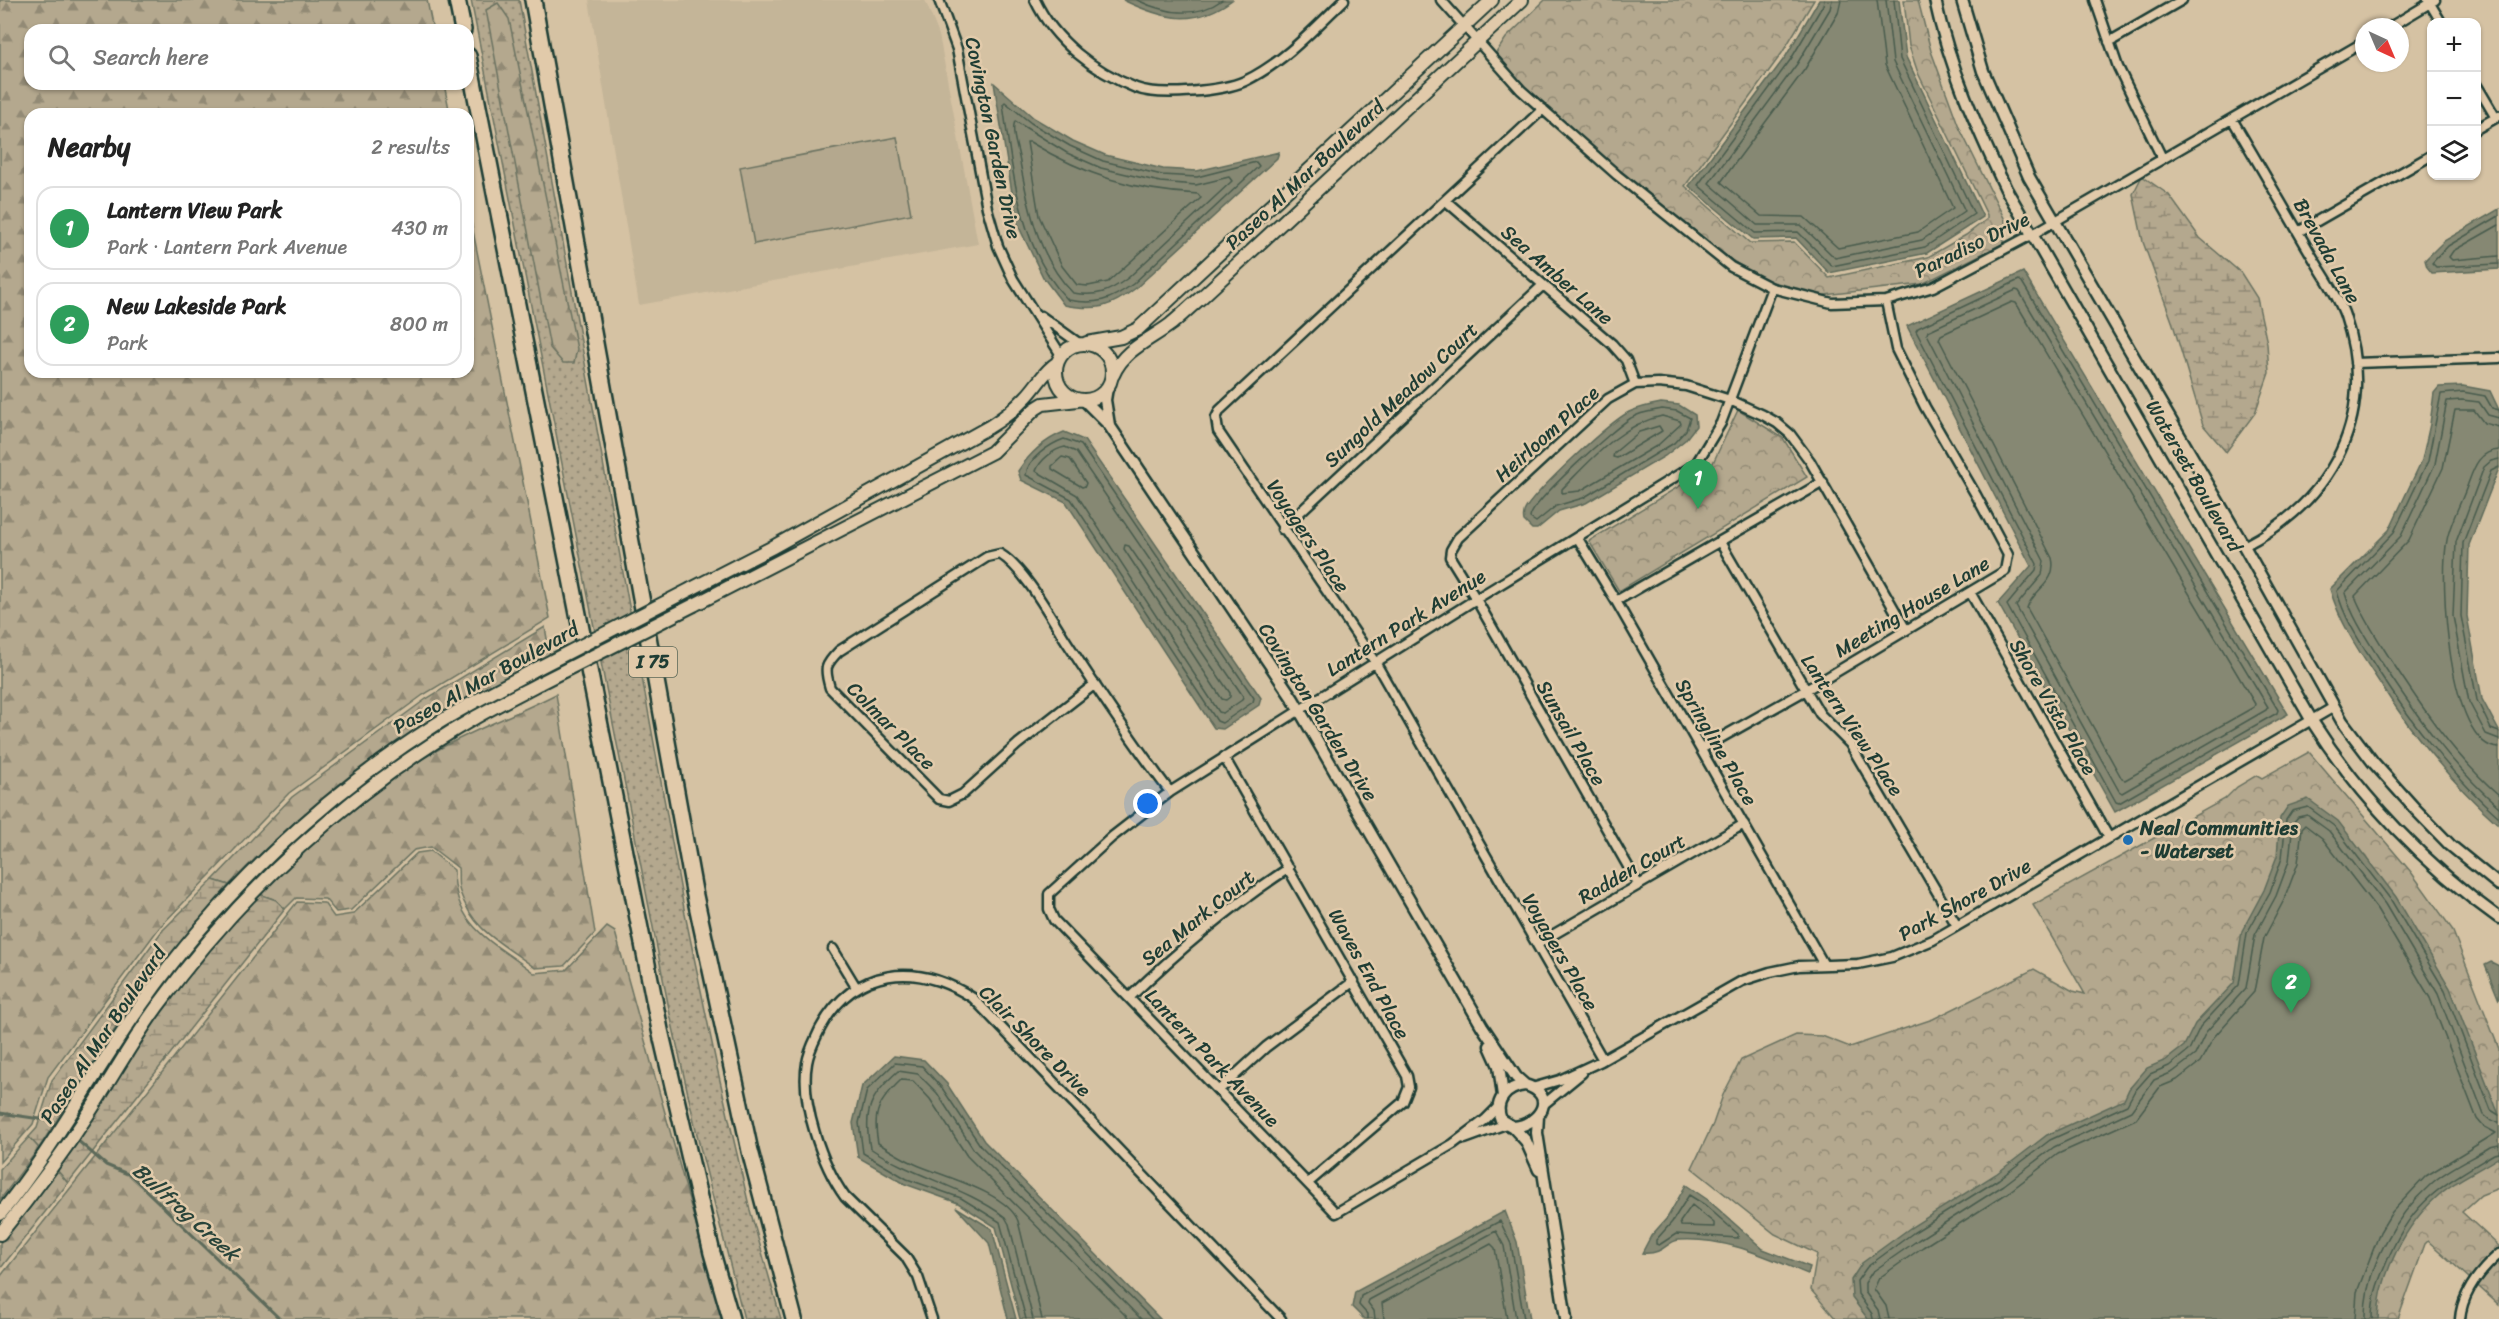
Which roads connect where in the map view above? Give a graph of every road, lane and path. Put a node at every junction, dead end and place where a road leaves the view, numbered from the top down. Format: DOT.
graph roads {
  1 [pos="457,0"];
  2 [pos="533,0"];
  3 [pos="939,0"];
  4 [pos="1035,0"];
  5 [pos="1344,0"];
  6 [pos="1442,0"];
  7 [pos="1492,0"];
  8 [pos="1522,0"];
  9 [pos="1935,0"];
  10 [pos="1962,0"];
  11 [pos="2095,0"];
  12 [pos="2182,0"];
  13 [pos="2431,1"];
  14 [pos="2404,18"];
  15 [pos="2439,18"];
  16 [pos="462,24"];
  17 [pos="1465,25"];
  18 [pos="1478,40"];
  19 [pos="2109,42"];
  20 [pos="2355,47"];
  21 [pos="474,86"];
  22 [pos="2481,92"];
  23 [pos="1543,109"];
  24 [pos="2498,117"];
  25 [pos="2232,118"];
  26 [pos="2481,126"];
  27 [pos="2162,158"];
  28 [pos="2427,158"];
  29 [pos="1446,201"];
  30 [pos="2056,220"];
  31 [pos="2298,232"];
  32 [pos="2033,234"];
  33 [pos="1543,285"];
  34 [pos="1772,288"];
  35 [pos="1886,301"];
  36 [pos="1035,312"];
  37 [pos="1084,344"];
  38 [pos="2499,358"];
  39 [pos="1059,359"];
  40 [pos="2355,363"];
  41 [pos="1113,375"];
  42 [pos="1635,384"];
  43 [pos="1107,388"];
  44 [pos="1081,400"];
  45 [pos="1730,400"];
  46 [pos="1109,425"];
  47 [pos="1823,482"];
  48 [pos="1282,528"];
  49 [pos="1577,537"];
  50 [pos="1720,542"];
  51 [pos="2244,546"];
  52 [pos="1970,592"];
  53 [pos="1476,599"];
  54 [pos="1616,601"];
  55 [pos="1906,630"];
  56 [pos="1375,662"];
  57 [pos="1095,684"];
  58 [pos="1806,690"];
  59 [pos="2334,707"];
  60 [pos="1299,710"];
  61 [pos="2312,721"];
  62 [pos="1701,749"];
  63 [pos="1224,757"];
  64 [pos="1170,792"];
  65 [pos="1744,824"];
  66 [pos="2109,838"];
  67 [pos="1289,868"];
  68 [pos="1638,884"];
  69 [pos="2499,885"];
  70 [pos="2499,918"];
  71 [pos="1957,926"];
  72 [pos="1537,944"];
  73 [pos="833,949"];
  74 [pos="1824,965"];
  75 [pos="1354,981"];
  76 [pos="856,987"];
  77 [pos="1130,996"];
  78 [pos="1482,1026"];
  79 [pos="1603,1060"];
  80 [pos="1592,1065"];
  81 [pos="1528,1087"];
  82 [pos="1219,1090"];
  83 [pos="1503,1096"];
  84 [pos="1543,1105"];
  85 [pos="1498,1107"];
  86 [pos="1538,1116"];
  87 [pos="1509,1126"];
  88 [pos="1453,1144"];
  89 [pos="1308,1183"];
  90 [pos="1547,1187"];
  91 [pos="0,1214"];
  92 [pos="0,1234"];
  93 [pos="2499,1254"];
  94 [pos="731,1319"];
  95 [pos="794,1319"];
  96 [pos="932,1319"];
  97 [pos="1281,1319"];
  98 [pos="1566,1319"];
  99 [pos="2460,1319"];
  1 -- 16 [label="highway"];
  2 -- 95 [label="highway, I 75"];
  3 -- 36 [label="street, Covington Garden Drive"];
  4 -- 5 [label="street"];
  6 -- 17 [label="street, Paradiso Drive"];
  7 -- 17 [label="main road, Paseo Al Mar Boulevard"];
  8 -- 18 [label="main road, Paseo Al Mar Boulevard"];
  9 -- 32 [label="street, Waterset Boulevard"];
  10 -- 30 [label="street, Waterset Boulevard"];
  11 -- 19 [label="street"];
  12 -- 19 [label="street"];
  13 -- 14 [label="street"];
  13 -- 15 [label="street"];
  17 -- 18 [label="street, Paradiso Drive"];
  17 -- 37 [label="main road, Paseo Al Mar Boulevard"];
  18 -- 23 [label="street, Paradiso Drive"];
  18 -- 41 [label="main road, Paseo Al Mar Boulevard"];
  19 -- 27 [label="street"];
  20 -- 25 [label="street, Paradiso Drive"];
  21 -- 94 [label="highway"];
  22 -- 24 [label="street"];
  23 -- 29 [label="street, Voyagers Place"];
  23 -- 34 [label="street, Paradiso Drive"];
  24 -- 26 [label="street"];
  25 -- 27 [label="street, Paradiso Drive"];
  25 -- 31 [label="street, Brevada Lane"];
  27 -- 30 [label="street, Paradiso Drive"];
  28 -- 31 [label="street"];
  29 -- 33 [label="street, Sea Amber Lane"];
  29 -- 48 [label="street, Voyagers Place"];
  30 -- 32 [label="street, Paradiso Drive"];
  30 -- 51 [label="street, Waterset Boulevard"];
  31 -- 40 [label="street, Brevada Lane"];
  32 -- 35 [label="street, Paradiso Drive"];
  32 -- 61 [label="street, Waterset Boulevard"];
  33 -- 42 [label="street, Sea Amber Lane"];
  33 -- 48 [label="street, Sungold Meadow Court"];
  34 -- 35 [label="street, Paradiso Drive"];
  34 -- 45 [label="street, Lantern Park Avenue"];
  35 -- 52 [label="street, Meeting House Lane"];
  36 -- 37 [label="street, Covington Garden Drive"];
  36 -- 39 [label="street, Covington Garden Drive"];
  37 -- 39 [label="main road"];
  37 -- 41 [label="main road"];
  38 -- 40 [label="street"];
  39 -- 44 [label="main road"];
  39 -- 91 [label="main road, Paseo Al Mar Boulevard, bridge"];
  40 -- 51 [label="street, Brevada Lane"];
  41 -- 43 [label="main road"];
  42 -- 45 [label="street, Heirloom Place"];
  42 -- 53 [label="street, Heirloom Place"];
  43 -- 44 [label="main road"];
  43 -- 46 [label="street, Covington Garden Drive"];
  44 -- 46 [label="street, Covington Garden Drive"];
  44 -- 92 [label="main road, Paseo Al Mar Boulevard, bridge"];
  45 -- 47 [label="street, Heirloom Place"];
  45 -- 49 [label="street, Lantern Park Avenue"];
  46 -- 60 [label="street, Covington Garden Drive"];
  47 -- 50 [label="street"];
  47 -- 55 [label="street, Heirloom Place"];
  48 -- 56 [label="street, Voyagers Place"];
  49 -- 53 [label="street, Lantern Park Avenue"];
  49 -- 54 [label="street, Springline Place"];
  50 -- 54 [label="street"];
  50 -- 58 [label="street, Lantern View Place"];
  51 -- 59 [label="street, Waterset Boulevard"];
  52 -- 55 [label="street, Meeting House Lane"];
  52 -- 66 [label="street, Shore Vista Place"];
  53 -- 56 [label="street, Lantern Park Avenue"];
  53 -- 68 [label="street, Sunsail Place"];
  54 -- 62 [label="street, Springline Place"];
  55 -- 58 [label="street, Meeting House Lane"];
  56 -- 60 [label="street, Lantern Park Avenue"];
  56 -- 72 [label="street, Voyagers Place"];
  57 -- 57 [label="street, Colmar Place"];
  57 -- 64 [label="street, Colmar Place"];
  58 -- 62 [label="street, Meeting House Lane"];
  58 -- 71 [label="street, Lantern View Place"];
  59 -- 61 [label="street, Park Shore Drive"];
  59 -- 69 [label="street, Waterset Boulevard"];
  60 -- 63 [label="street, Lantern Park Avenue"];
  60 -- 78 [label="street, Covington Garden Drive"];
  61 -- 66 [label="street, Park Shore Drive"];
  61 -- 70 [label="street, Waterset Boulevard"];
  62 -- 65 [label="street, Springline Place"];
  63 -- 64 [label="street, Lantern Park Avenue"];
  63 -- 67 [label="street, Waves End Place"];
  64 -- 77 [label="street, Lantern Park Avenue"];
  65 -- 68 [label="street, Radden Court"];
  65 -- 74 [label="street, Springline Place"];
  66 -- 71 [label="street, Park Shore Drive"];
  67 -- 75 [label="street, Waves End Place"];
  67 -- 77 [label="street, Sea Mark Court"];
  68 -- 72 [label="street, Radden Court"];
  71 -- 74 [label="street, Park Shore Drive"];
  72 -- 79 [label="street, Voyagers Place"];
  73 -- 76 [label="street"];
  74 -- 79 [label="street, Park Shore Drive"];
  75 -- 82 [label="street"];
  75 -- 89 [label="street, Waves End Place"];
  76 -- 96 [label="street, Clair Shore Drive"];
  76 -- 97 [label="street, Clair Shore Drive"];
  77 -- 82 [label="street, Lantern Park Avenue"];
  78 -- 81 [label="street, Covington Garden Drive"];
  78 -- 83 [label="street, Covington Garden Drive"];
  79 -- 80 [label="street, Park Shore Drive"];
  80 -- 81 [label="street, Park Shore Drive"];
  80 -- 84 [label="street, Park Shore Drive"];
  81 -- 83 [label="street"];
  81 -- 84 [label="street, Covington Garden Drive"];
  82 -- 89 [label="street, Lantern Park Avenue"];
  83 -- 85 [label="street"];
  84 -- 86 [label="street"];
  85 -- 87 [label="street"];
  85 -- 88 [label="street"];
  86 -- 87 [label="street"];
  86 -- 90 [label="street"];
  87 -- 88 [label="street"];
  87 -- 90 [label="street"];
  88 -- 89 [label="street, Lantern Park Avenue"];
  90 -- 98 [label="street"];
  93 -- 99 [label="street"];
}
